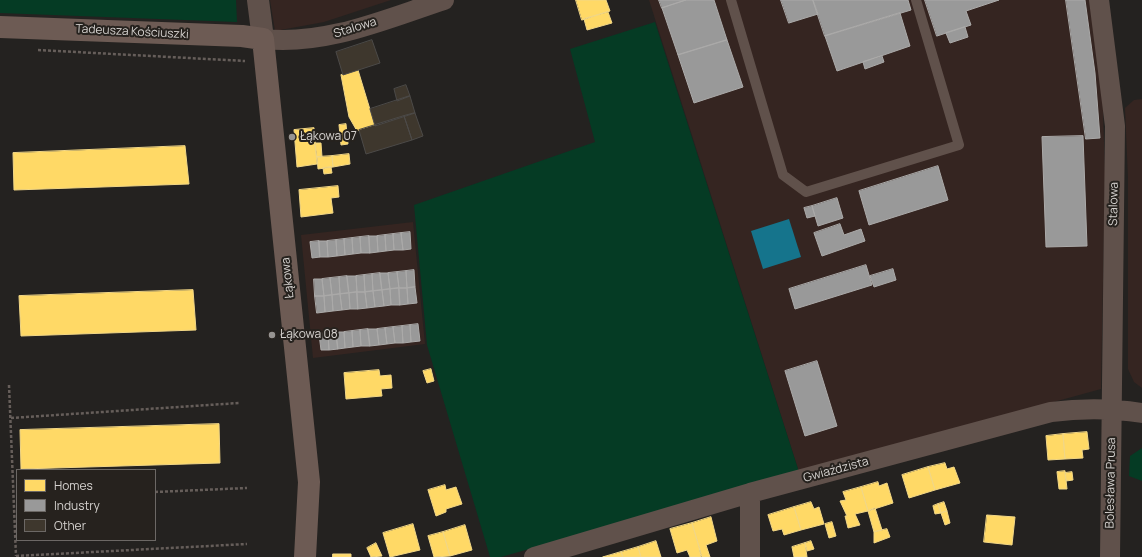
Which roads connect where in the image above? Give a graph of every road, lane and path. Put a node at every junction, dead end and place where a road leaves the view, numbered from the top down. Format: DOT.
graph roads {
  1 [pos="258,0"];
  2 [pos="444,0"];
  3 [pos="731,0"];
  4 [pos="916,0"];
  5 [pos="1099,0"];
  6 [pos="0,27"];
  7 [pos="263,39"];
  8 [pos="31,50"];
  9 [pos="218,59"];
  10 [pos="9,385"];
  11 [pos="239,402"];
  12 [pos="1112,409"];
  13 [pos="1142,413"];
  14 [pos="10,418"];
  15 [pos="247,488"];
  16 [pos="156,492"];
  17 [pos="750,493"];
  18 [pos="15,499"];
  19 [pos="247,544"];
  20 [pos="16,557"];
  21 [pos="306,557"];
  22 [pos="534,557"];
  23 [pos="750,557"];
  24 [pos="1110,557"];
  1 -- 7 [label="street, Łąkowa"];
  2 -- 7 [label="street, Stalowa"];
  3 -- 4 [label="lane"];
  5 -- 12 [label="street, Stalowa"];
  6 -- 7 [label="main road, Tadeusza Kościuszki"];
  7 -- 21 [label="main road, Łąkowa"];
  8 -- 9 [label="path"];
  10 -- 14 [label="path"];
  11 -- 14 [label="path"];
  12 -- 13 [label="street, Gwiaździsta"];
  12 -- 17 [label="street, Gwiaździsta"];
  12 -- 24 [label="street, Bolesława Prusa"];
  14 -- 18 [label="path"];
  15 -- 16 [label="path"];
  17 -- 22 [label="street, Gwiaździsta"];
  17 -- 23 [label="street"];
  18 -- 20 [label="path"];
  19 -- 20 [label="path"];
}
